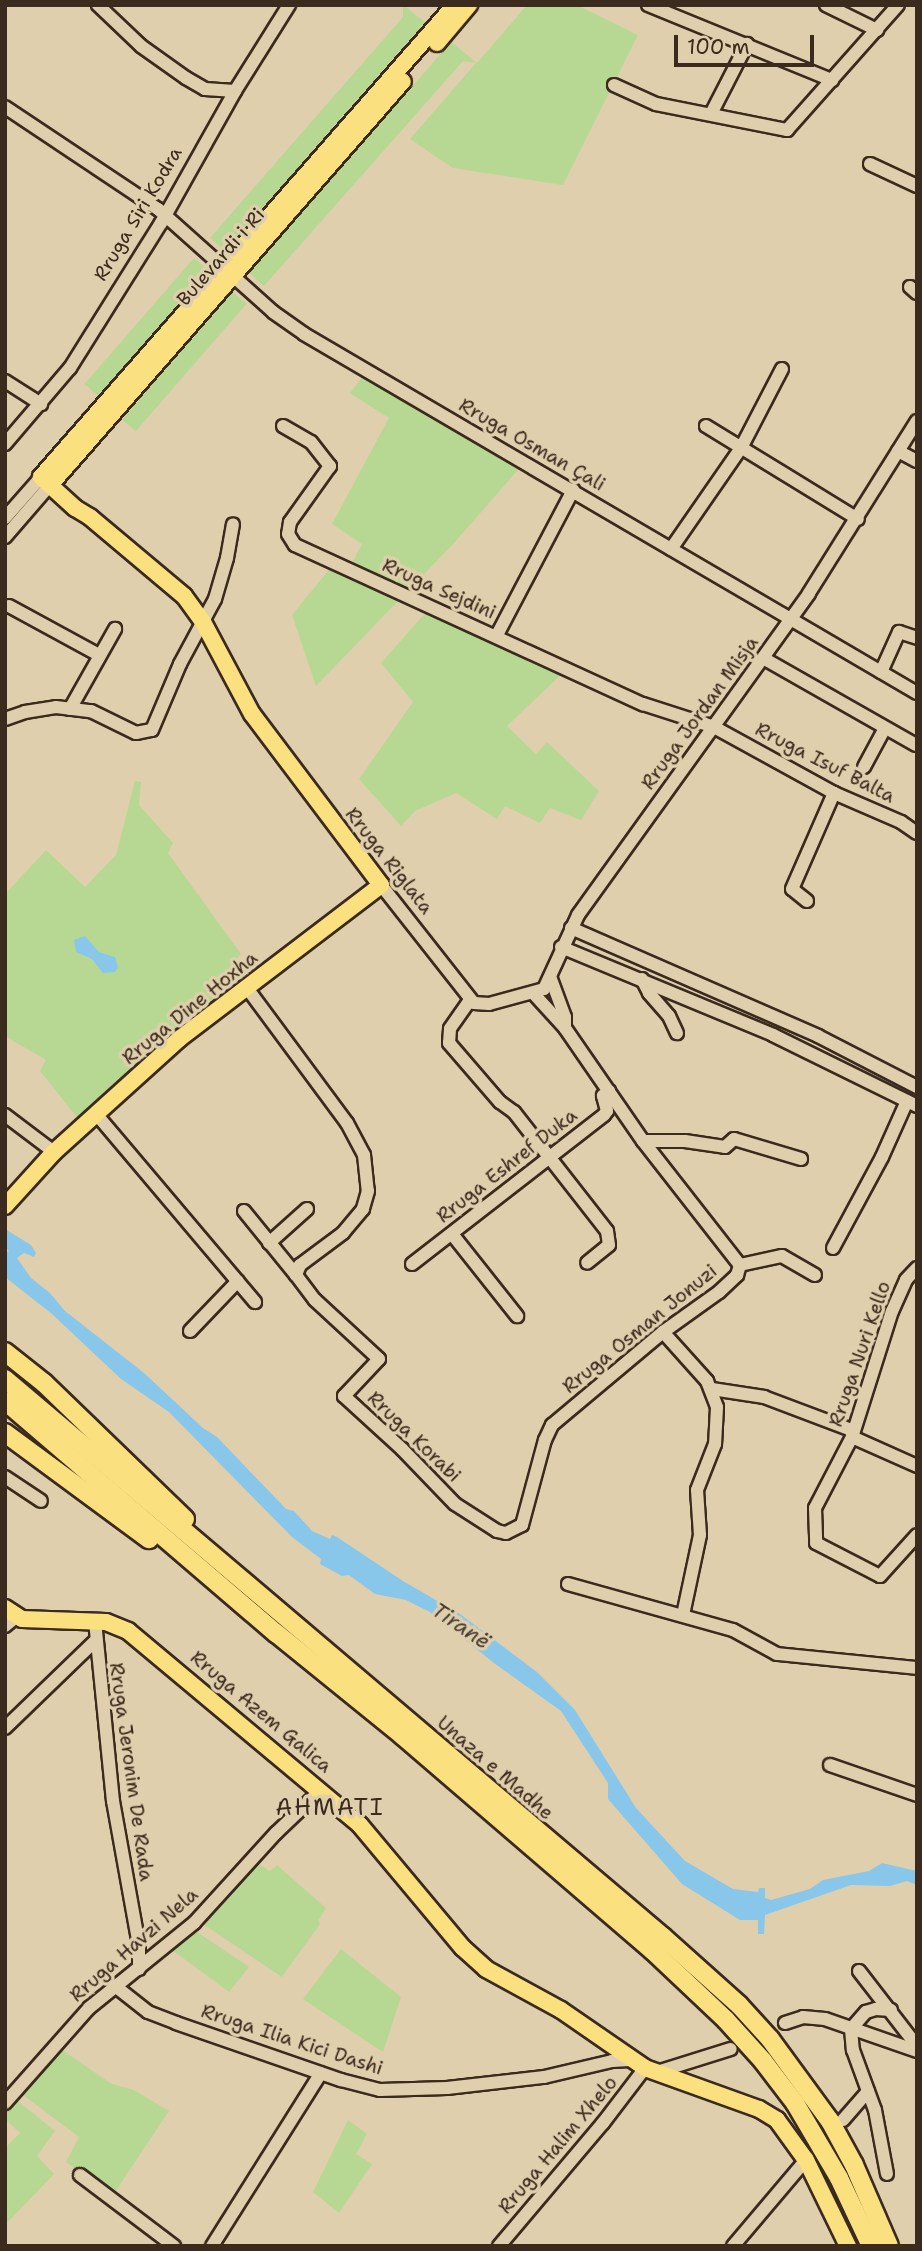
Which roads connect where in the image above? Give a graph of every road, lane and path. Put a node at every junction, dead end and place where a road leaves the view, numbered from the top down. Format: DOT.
graph roads {
  1 [pos="98,5"];
  2 [pos="289,5"];
  3 [pos="454,5"];
  4 [pos="469,5"];
  5 [pos="648,5"];
  6 [pos="827,5"];
  7 [pos="898,5"];
  8 [pos="877,30"];
  9 [pos="747,44"];
  10 [pos="832,80"];
  11 [pos="614,85"];
  12 [pos="235,91"];
  13 [pos="5,107"];
  14 [pos="711,114"];
  15 [pos="870,164"];
  16 [pos="917,186"];
  17 [pos="165,214"];
  18 [pos="228,272"];
  19 [pos="782,369"];
  20 [pos="5,381"];
  21 [pos="41,404"];
  22 [pos="917,421"];
  23 [pos="283,426"];
  24 [pos="706,426"];
  25 [pos="8,440"];
  26 [pos="741,448"];
  27 [pos="898,451"];
  28 [pos="917,461"];
  29 [pos="49,478"];
  30 [pos="573,490"];
  31 [pos="5,518"];
  32 [pos="858,519"];
  33 [pos="233,525"];
  34 [pos="5,537"];
  35 [pos="671,549"];
  36 [pos="9,606"];
  37 [pos="790,620"];
  38 [pos="202,622"];
  39 [pos="115,629"];
  40 [pos="497,635"];
  41 [pos="917,638"];
  42 [pos="99,654"];
  43 [pos="763,658"];
  44 [pos="881,673"];
  45 [pos="917,693"];
  46 [pos="70,709"];
  47 [pos="5,719"];
  48 [pos="715,727"];
  49 [pos="885,728"];
  50 [pos="916,745"];
  51 [pos="864,767"];
  52 [pos="834,793"];
  53 [pos="917,833"];
  54 [pos="382,885"];
  55 [pos="807,901"];
  56 [pos="571,928"];
  57 [pos="561,947"];
  58 [pos="551,979"];
  59 [pos="642,979"];
  60 [pos="247,988"];
  61 [pos="534,994"];
  62 [pos="470,1000"];
  63 [pos="565,1028"];
  64 [pos="677,1033"];
  65 [pos="917,1087"];
  66 [pos="609,1091"];
  67 [pos="912,1104"];
  68 [pos="5,1115"];
  69 [pos="97,1115"];
  70 [pos="643,1141"];
  71 [pos="54,1152"];
  72 [pos="550,1158"];
  73 [pos="801,1159"];
  74 [pos="5,1206"];
  75 [pos="307,1209"];
  76 [pos="244,1211"];
  77 [pos="452,1234"];
  78 [pos="269,1243"];
  79 [pos="833,1248"];
  80 [pos="587,1263"];
  81 [pos="412,1264"];
  82 [pos="740,1265"];
  83 [pos="917,1268"];
  84 [pos="296,1275"];
  85 [pos="815,1275"];
  86 [pos="238,1281"];
  87 [pos="255,1302"];
  88 [pos="517,1316"];
  89 [pos="190,1331"];
  90 [pos="663,1332"];
  91 [pos="5,1352"];
  92 [pos="5,1379"];
  93 [pos="712,1389"];
  94 [pos="5,1401"];
  95 [pos="5,1433"];
  96 [pos="853,1434"];
  97 [pos="917,1466"];
  98 [pos="5,1477"];
  99 [pos="41,1501"];
  100 [pos="511,1531"];
  101 [pos="917,1535"];
  102 [pos="568,1584"];
  103 [pos="683,1615"];
  104 [pos="9,1617"];
  105 [pos="95,1621"];
  106 [pos="96,1640"];
  107 [pos="917,1668"];
  108 [pos="347,1680"];
  109 [pos="5,1728"];
  110 [pos="830,1765"];
  111 [pos="321,1790"];
  112 [pos="917,1795"];
  113 [pos="139,1969"];
  114 [pos="859,1971"];
  115 [pos="115,1986"];
  116 [pos="891,2010"];
  117 [pos="785,2023"];
  118 [pos="851,2029"];
  119 [pos="875,2036"];
  120 [pos="731,2049"];
  121 [pos="917,2049"];
  122 [pos="645,2067"];
  123 [pos="321,2073"];
  124 [pos="868,2091"];
  125 [pos="5,2103"];
  126 [pos="843,2120"];
  127 [pos="806,2160"];
  128 [pos="887,2174"];
  129 [pos="80,2175"];
  130 [pos="174,2246"];
  131 [pos="212,2246"];
  132 [pos="499,2246"];
  133 [pos="733,2246"];
  134 [pos="848,2246"];
  135 [pos="872,2246"];
  136 [pos="889,2246"];
  1 -- 12 [label="street"];
  2 -- 12 [label="street, Rruga Siri Kodra"];
  3 -- 18 [label="main road, Bulevardi i Ri"];
  4 -- 18 [label="main road, Bulevardi i Ri"];
  5 -- 9 [label="street"];
  6 -- 8 [label="street"];
  7 -- 8 [label="street"];
  8 -- 10 [label="street"];
  9 -- 10 [label="street"];
  9 -- 14 [label="street"];
  10 -- 14 [label="street"];
  11 -- 14 [label="street"];
  12 -- 17 [label="street, Rruga Siri Kodra"];
  13 -- 17 [label="street, Rruga Osman Çali"];
  15 -- 16 [label="street"];
  17 -- 18 [label="street, Rruga Osman Çali"];
  17 -- 21 [label="street, Rruga Siri Kodra"];
  18 -- 29 [label="main road, Bulevardi i Ri"];
  18 -- 30 [label="street, Rruga Osman Çali"];
  19 -- 26 [label="street"];
  20 -- 21 [label="street"];
  21 -- 25 [label="street, Rruga Siri Kodra"];
  22 -- 27 [label="street, Rruga Jordan Misja"];
  23 -- 40 [label="street, Rruga Sejdini"];
  24 -- 26 [label="street"];
  26 -- 32 [label="street"];
  26 -- 35 [label="street"];
  27 -- 28 [label="street"];
  27 -- 32 [label="street, Rruga Jordan Misja"];
  29 -- 31 [label="street, Bulevardi i Ri"];
  29 -- 34 [label="street, Bulevardi i Ri"];
  29 -- 38 [label="main road"];
  30 -- 35 [label="street, Rruga Osman Çali"];
  30 -- 40 [label="street"];
  32 -- 37 [label="street, Rruga Jordan Misja"];
  33 -- 38 [label="street"];
  35 -- 37 [label="street, Rruga Osman Çali"];
  36 -- 42 [label="street"];
  37 -- 43 [label="street, Rruga Jordan Misja"];
  37 -- 44 [label="street, Rruga Osman Çali"];
  38 -- 46 [label="street"];
  38 -- 54 [label="main road, Rruga Riglata"];
  39 -- 42 [label="street"];
  40 -- 48 [label="street, Rruga Sejdini"];
  41 -- 44 [label="street"];
  42 -- 46 [label="street"];
  43 -- 48 [label="street, Rruga Jordan Misja"];
  43 -- 49 [label="street"];
  44 -- 45 [label="street, Rruga Osman Çali"];
  46 -- 47 [label="street"];
  48 -- 52 [label="street, Rruga Isuf Balta"];
  48 -- 56 [label="street, Rruga Jordan Misja"];
  49 -- 50 [label="street"];
  49 -- 51 [label="street"];
  52 -- 53 [label="street, Rruga Isuf Balta"];
  52 -- 55 [label="street"];
  54 -- 60 [label="main road, Rruga Dine Hoxha"];
  54 -- 62 [label="street, Rruga Riglata"];
  56 -- 57 [label="street"];
  56 -- 65 [label="street"];
  57 -- 58 [label="street"];
  57 -- 59 [label="street"];
  58 -- 61 [label="street"];
  58 -- 63 [label="street, Rruga Osman Jonuzi"];
  59 -- 64 [label="street"];
  59 -- 67 [label="street"];
  60 -- 69 [label="main road, Rruga Dine Hoxha"];
  60 -- 84 [label="street"];
  61 -- 62 [label="street"];
  61 -- 63 [label="street, Rruga Osman Jonuzi"];
  62 -- 72 [label="street"];
  63 -- 66 [label="street, Rruga Osman Jonuzi"];
  66 -- 70 [label="street, Rruga Osman Jonuzi"];
  66 -- 72 [label="street, Rruga Eshref Duka"];
  67 -- 79 [label="street"];
  68 -- 71 [label="street"];
  69 -- 71 [label="main road, Rruga Dine Hoxha"];
  69 -- 86 [label="street"];
  70 -- 73 [label="street"];
  70 -- 82 [label="street, Rruga Osman Jonuzi"];
  71 -- 74 [label="main road, Rruga Dine Hoxha"];
  72 -- 77 [label="street, Rruga Eshref Duka"];
  72 -- 80 [label="street"];
  75 -- 78 [label="street"];
  76 -- 78 [label="street"];
  77 -- 81 [label="street, Rruga Eshref Duka"];
  77 -- 88 [label="street"];
  78 -- 84 [label="street"];
  82 -- 85 [label="street"];
  82 -- 90 [label="street, Rruga Osman Jonuzi"];
  83 -- 96 [label="street, Rruga Nuri Kello"];
  84 -- 100 [label="street, Rruga Korabi"];
  86 -- 87 [label="street"];
  86 -- 89 [label="street"];
  90 -- 93 [label="street"];
  90 -- 100 [label="street, Rruga Osman Jonuzi"];
  91 -- 108 [label="highway"];
  92 -- 108 [label="highway, Unaza e Madhe"];
  93 -- 96 [label="street"];
  93 -- 103 [label="street"];
  94 -- 108 [label="highway, Unaza e Madhe"];
  95 -- 108 [label="highway"];
  96 -- 97 [label="street"];
  96 -- 101 [label="street, Rruga Nuri Kello"];
  98 -- 99 [label="street"];
  102 -- 103 [label="street"];
  103 -- 107 [label="street"];
  104 -- 105 [label="main road, Rruga Azem Galica"];
  105 -- 106 [label="street, Rruga Jeronim De Rada"];
  105 -- 111 [label="main road, Rruga Azem Galica"];
  106 -- 109 [label="street"];
  106 -- 113 [label="street, Rruga Jeronim De Rada"];
  108 -- 135 [label="highway, Unaza e Madhe"];
  108 -- 136 [label="highway, Unaza e Madhe"];
  110 -- 112 [label="street"];
  111 -- 113 [label="street, Rruga Havzi Nela"];
  111 -- 122 [label="main road, Rruga Azem Galica"];
  113 -- 115 [label="street, Rruga Havzi Nela"];
  114 -- 116 [label="street"];
  115 -- 123 [label="street, Rruga Ilia Kici Dashi"];
  115 -- 125 [label="street, Rruga Havzi Nela"];
  116 -- 118 [label="street"];
  116 -- 119 [label="street"];
  116 -- 121 [label="street"];
  117 -- 118 [label="street"];
  118 -- 119 [label="street"];
  118 -- 124 [label="street"];
  119 -- 121 [label="street"];
  120 -- 122 [label="street"];
  122 -- 123 [label="street, Rruga Ilia Kici Dashi"];
  122 -- 127 [label="main road, Rruga Azem Galica"];
  122 -- 132 [label="street, Rruga Halim Xhelo"];
  123 -- 131 [label="street"];
  124 -- 126 [label="street"];
  124 -- 128 [label="street"];
  127 -- 133 [label="street"];
  127 -- 134 [label="main road, Rruga Azem Galica"];
  129 -- 130 [label="street"];
}
